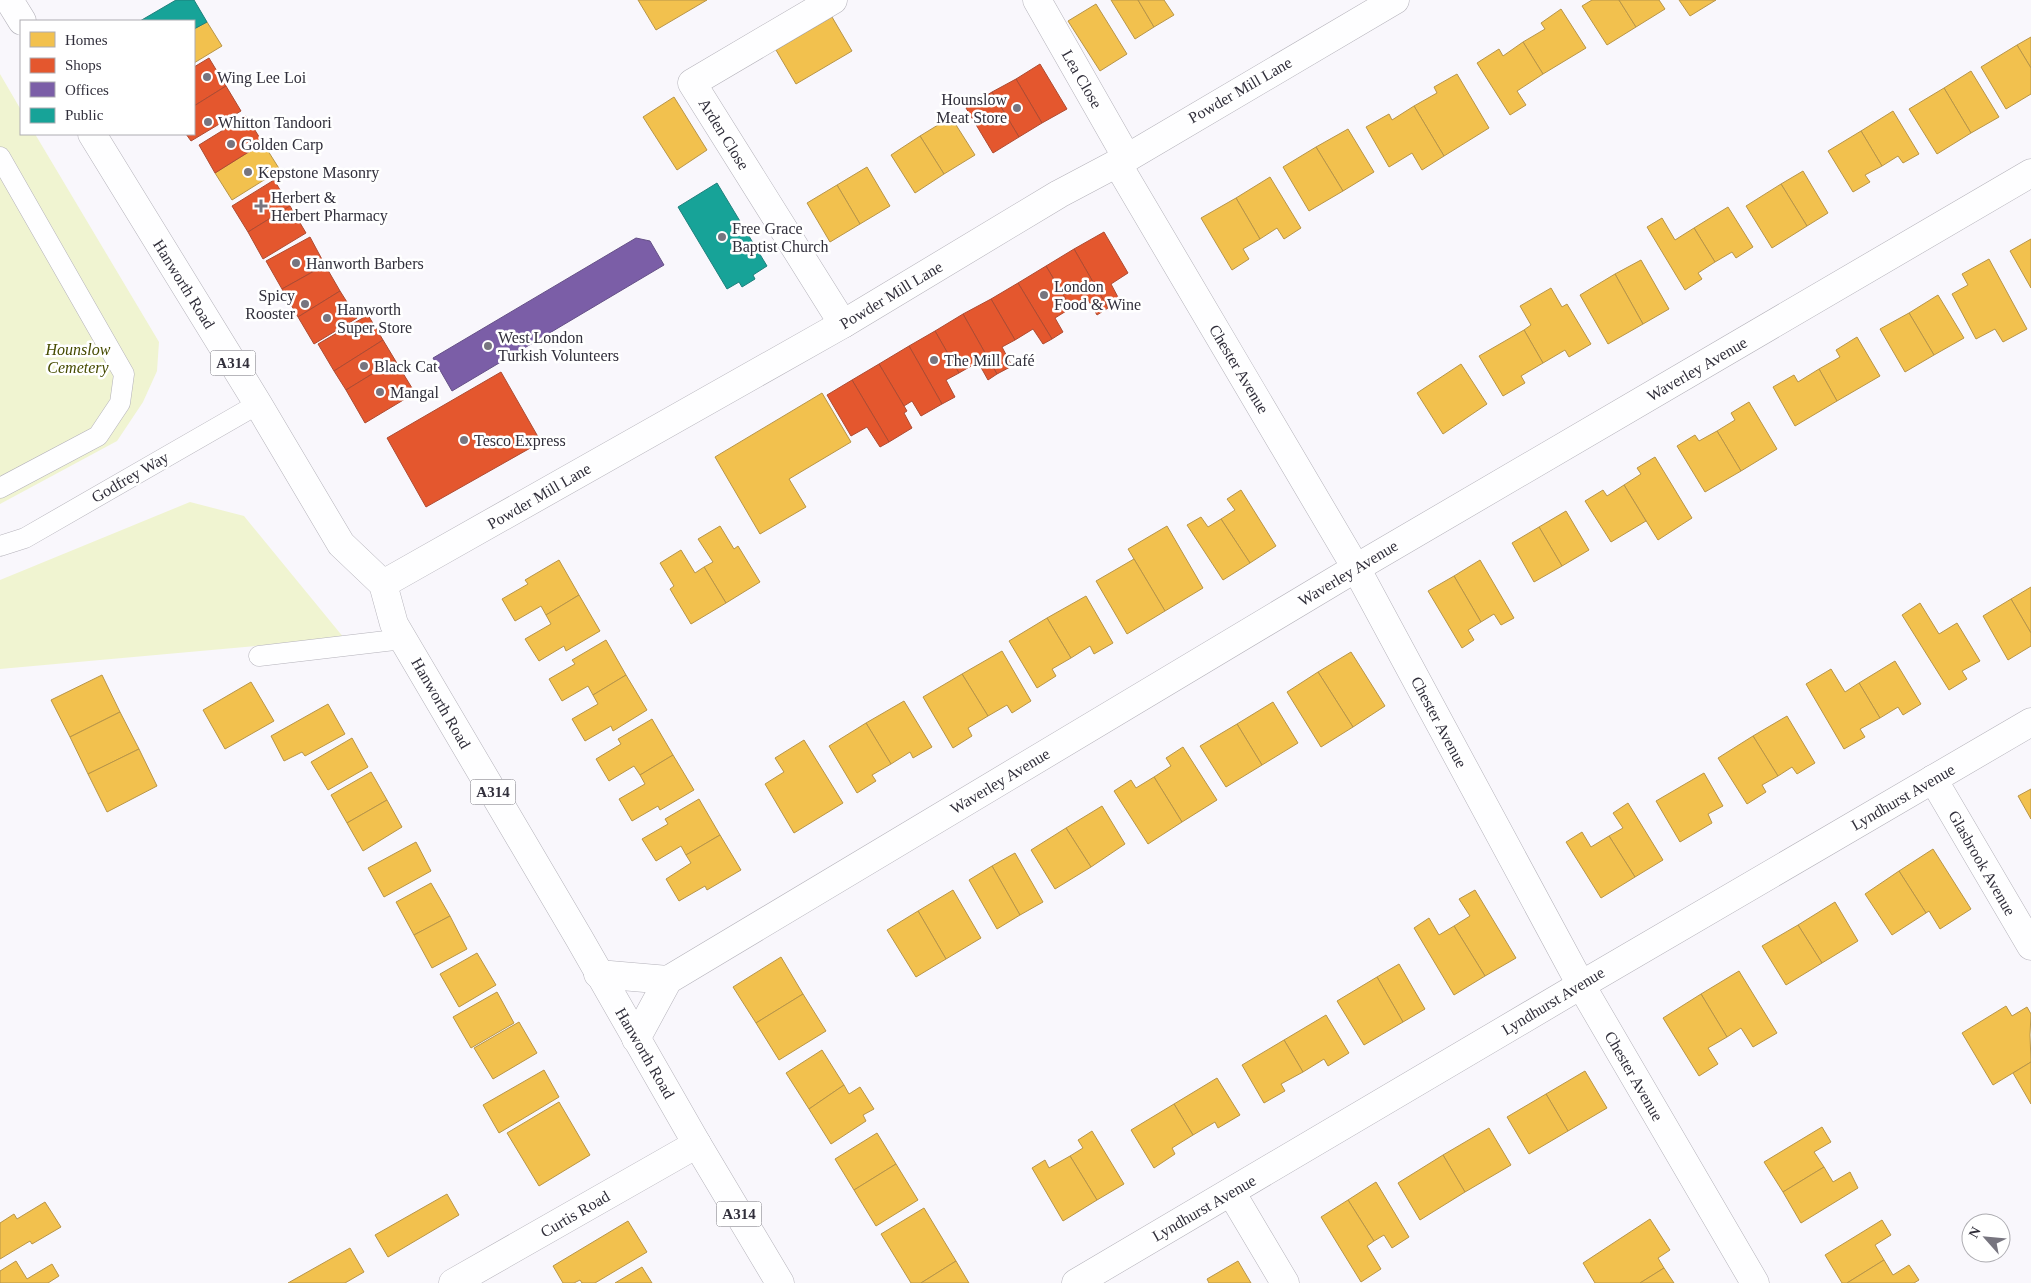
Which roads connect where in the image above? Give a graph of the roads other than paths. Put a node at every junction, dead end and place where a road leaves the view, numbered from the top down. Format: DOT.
graph roads {
  1 [pos="9,0"];
  2 [pos="833,0"];
  3 [pos="1037,0"];
  4 [pos="1395,0"];
  5 [pos="21,20"];
  6 [pos="93,135"];
  7 [pos="0,157"];
  8 [pos="1122,160"];
  9 [pos="2031,173"];
  10 [pos="843,324"];
  11 [pos="258,404"];
  12 [pos="0,488"];
  13 [pos="0,546"];
  14 [pos="1356,568"];
  15 [pos="383,584"];
  16 [pos="403,639"];
  17 [pos="259,656"];
  18 [pos="2031,722"];
  19 [pos="1933,779"];
  20 [pos="2031,946"];
  21 [pos="598,974"];
  22 [pos="668,980"];
  23 [pos="1581,985"];
  24 [pos="636,1039"];
  25 [pos="697,1144"];
  26 [pos="1232,1192"];
  27 [pos="454,1283"];
  28 [pos="780,1283"];
  29 [pos="1076,1283"];
  30 [pos="1285,1283"];
  31 [pos="1755,1283"];
  1 -- 5 [label="street"];
  2 -- 10 [label="street, Arden Close"];
  3 -- 8 [label="street, Lea Close"];
  4 -- 8 [label="street, Powder Mill Lane"];
  6 -- 11 [label="street, Hanworth Road / A314"];
  7 -- 12 [label="lane"];
  8 -- 10 [label="street, Powder Mill Lane"];
  8 -- 14 [label="street, Chester Avenue"];
  9 -- 14 [label="street, Waverley Avenue"];
  10 -- 15 [label="street, Powder Mill Lane"];
  11 -- 13 [label="lane, Godfrey Way"];
  11 -- 15 [label="street, Hanworth Road / A314"];
  14 -- 22 [label="street, Waverley Avenue"];
  14 -- 23 [label="street, Chester Avenue"];
  15 -- 16 [label="street, Hanworth Road / A314"];
  16 -- 17 [label="lane"];
  16 -- 21 [label="street, Hanworth Road / A314"];
  18 -- 19 [label="street, Lyndhurst Avenue"];
  19 -- 20 [label="street, Glasbrook Avenue"];
  19 -- 23 [label="street, Lyndhurst Avenue"];
  21 -- 22 [label="street"];
  21 -- 24 [label="street, Hanworth Road / A314"];
  22 -- 24 [label="street"];
  23 -- 26 [label="street, Lyndhurst Avenue"];
  23 -- 31 [label="street, Chester Avenue"];
  24 -- 25 [label="street, Hanworth Road / A314"];
  25 -- 27 [label="street, Curtis Road"];
  25 -- 28 [label="street, Hanworth Road / A314"];
  26 -- 29 [label="street, Lyndhurst Avenue"];
  26 -- 30 [label="street"];
}
